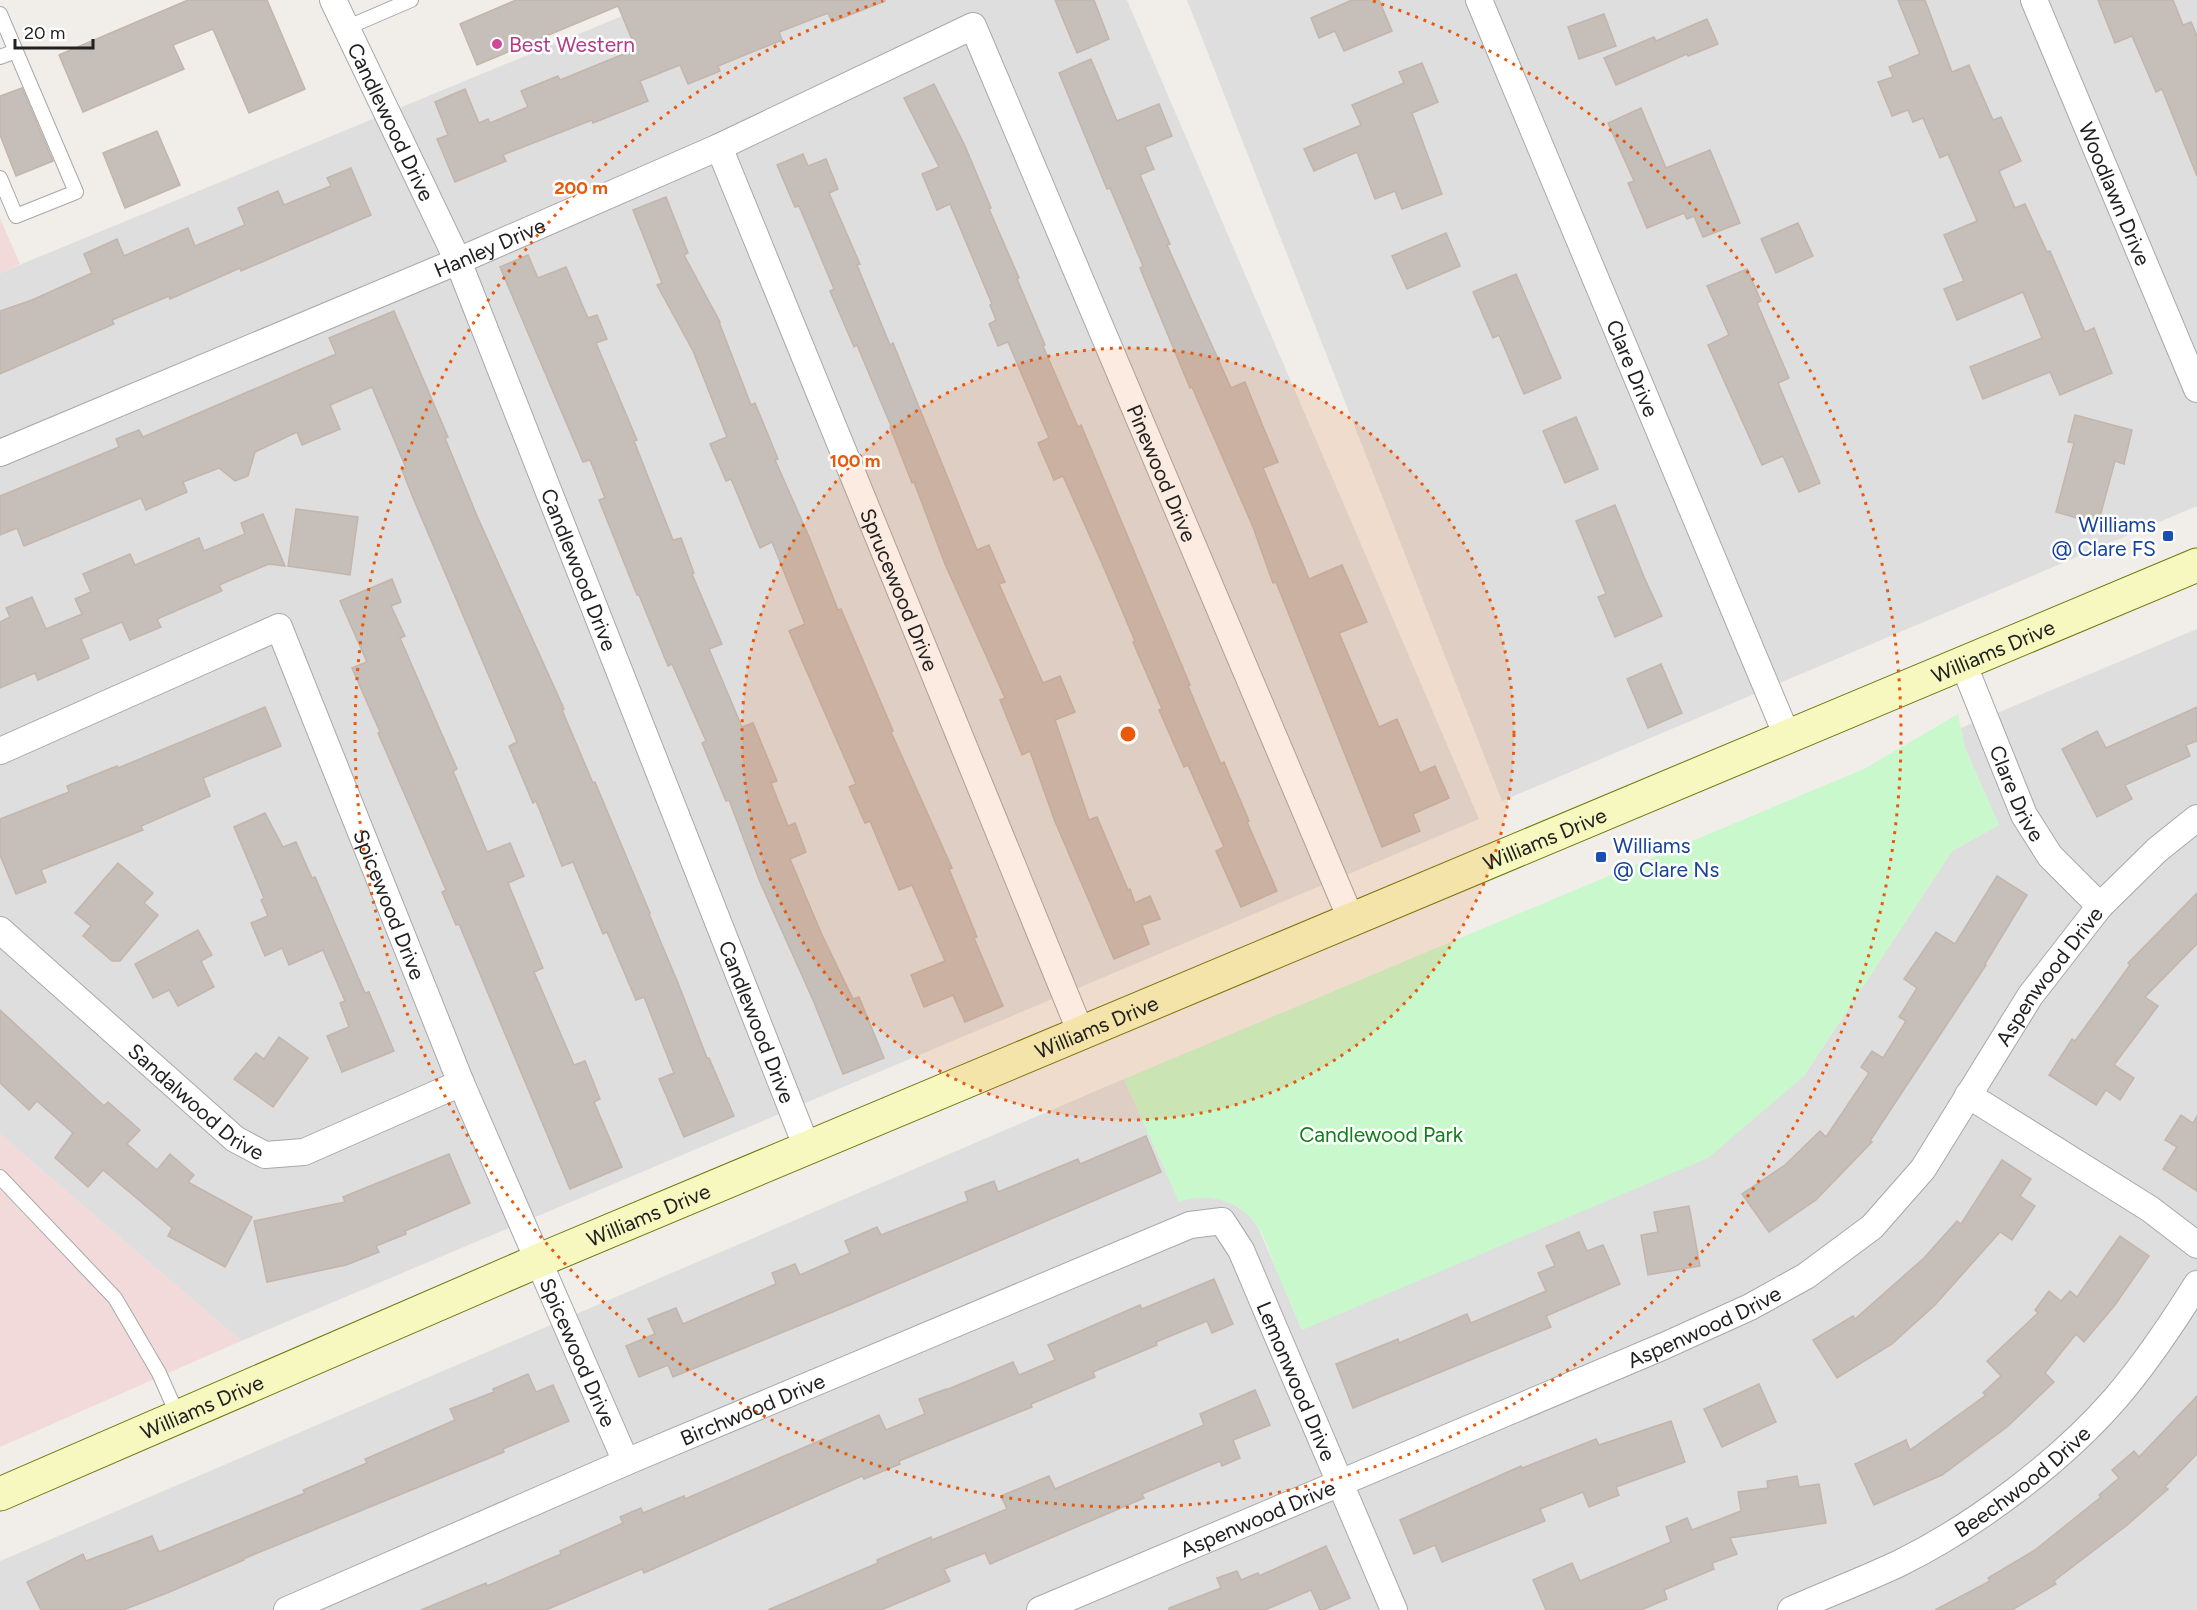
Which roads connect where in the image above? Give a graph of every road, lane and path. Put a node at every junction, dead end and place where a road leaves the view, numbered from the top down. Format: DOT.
graph roads {
  1 [pos="333,0"];
  2 [pos="411,0"];
  3 [pos="1479,0"];
  4 [pos="2034,0"];
  5 [pos="0,14"];
  6 [pos="973,26"];
  7 [pos="346,28"];
  8 [pos="16,51"];
  9 [pos="0,57"];
  10 [pos="719,147"];
  11 [pos="0,178"];
  12 [pos="458,261"];
  13 [pos="2197,388"];
  14 [pos="0,453"];
  15 [pos="2197,565"];
  16 [pos="1963,663"];
  17 [pos="1787,736"];
  18 [pos="0,752"];
  19 [pos="2197,818"];
  20 [pos="2100,906"];
  21 [pos="1352,920"];
  22 [pos="0,930"];
  23 [pos="1081,1033"];
  24 [pos="461,1083"];
  25 [pos="1968,1095"];
  26 [pos="807,1148"];
  27 [pos="0,1177"];
  28 [pos="1222,1221"];
  29 [pos="2197,1245"];
  30 [pos="540,1260"];
  31 [pos="2197,1284"];
  32 [pos="178,1416"];
  33 [pos="626,1462"];
  34 [pos="1339,1483"];
  35 [pos="0,1494"];
  36 [pos="288,1610"];
  37 [pos="1040,1610"];
  38 [pos="1394,1610"];
  39 [pos="1791,1610"];
  1 -- 7 [label="street, Candlewood Drive"];
  2 -- 7 [label="lane"];
  3 -- 17 [label="street, Clare Drive"];
  4 -- 13 [label="street, Woodlawn Drive"];
  5 -- 8 [label="lane"];
  6 -- 10 [label="street, Hanley Drive"];
  6 -- 21 [label="street, Pinewood Drive"];
  7 -- 12 [label="street, Candlewood Drive"];
  8 -- 9 [label="lane"];
  8 -- 11 [label="lane"];
  10 -- 12 [label="street, Hanley Drive"];
  10 -- 23 [label="street, Sprucewood Drive"];
  12 -- 14 [label="street, Hanley Drive"];
  12 -- 26 [label="street, Candlewood Drive"];
  15 -- 16 [label="street, Williams Drive"];
  16 -- 17 [label="street, Williams Drive"];
  16 -- 20 [label="street, Clare Drive"];
  17 -- 21 [label="street, Williams Drive"];
  18 -- 24 [label="street, Spicewood Drive"];
  19 -- 20 [label="street, Aspenwood Drive"];
  20 -- 25 [label="street, Aspenwood Drive"];
  21 -- 23 [label="street, Williams Drive"];
  22 -- 24 [label="street, Sandalwood Drive"];
  23 -- 26 [label="street, Williams Drive"];
  24 -- 30 [label="street, Spicewood Drive"];
  25 -- 29 [label="street"];
  25 -- 34 [label="street, Aspenwood Drive"];
  26 -- 30 [label="street, Williams Drive"];
  27 -- 32 [label="lane"];
  28 -- 33 [label="street, Birchwood Drive"];
  28 -- 34 [label="street, Lemonwood Drive"];
  30 -- 32 [label="street, Williams Drive"];
  30 -- 33 [label="street, Spicewood Drive"];
  31 -- 39 [label="street, Beechwood Drive"];
  32 -- 35 [label="street, Williams Drive"];
  33 -- 36 [label="street, Birchwood Drive"];
  34 -- 37 [label="street, Aspenwood Drive"];
  34 -- 38 [label="street, Lemonwood Drive"];
}
